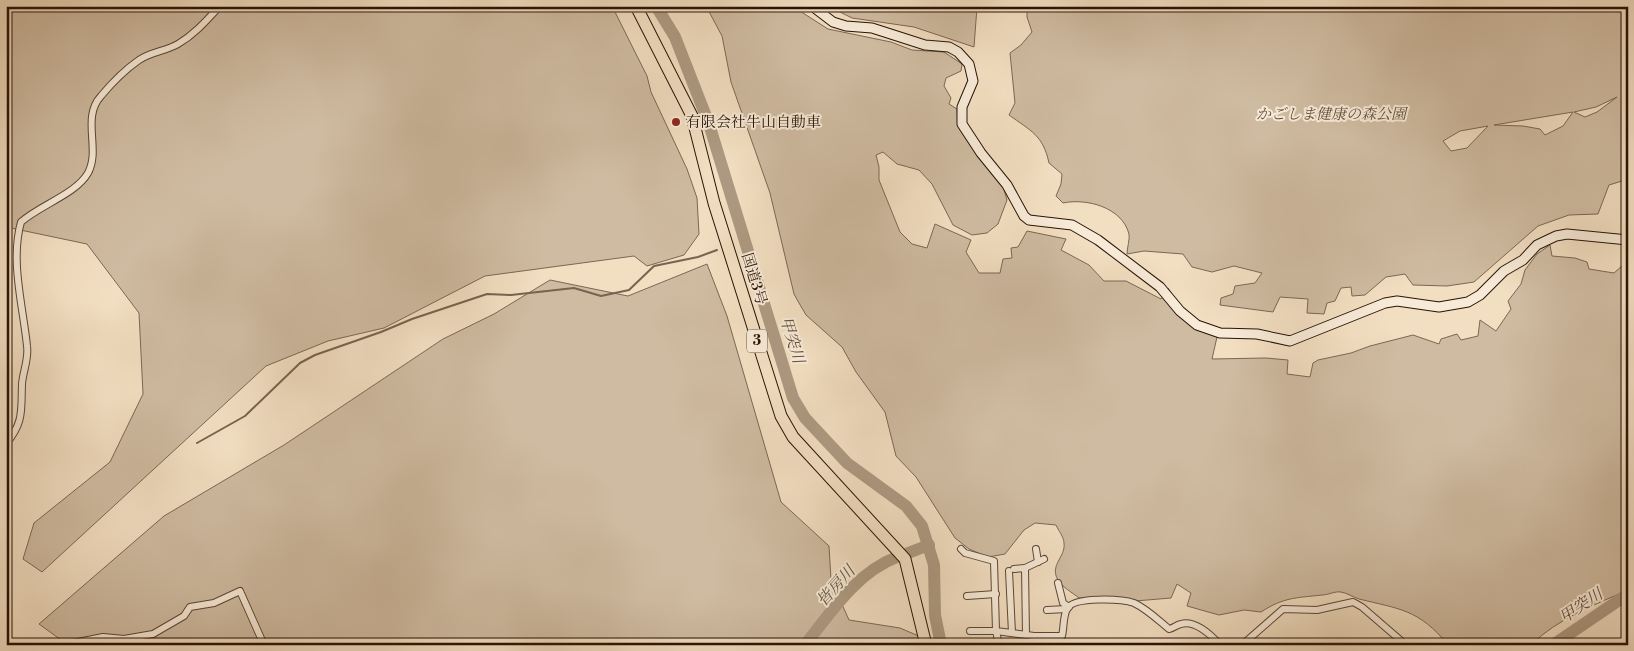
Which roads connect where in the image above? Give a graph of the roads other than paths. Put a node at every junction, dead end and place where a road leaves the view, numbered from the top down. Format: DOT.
graph roads {
  1 [pos="220,6"];
  2 [pos="636,6"];
  3 [pos="812,6"];
  4 [pos="1628,240"];
  5 [pos="6,444"];
  6 [pos="961,549"];
  7 [pos="1036,549"];
  8 [pos="1025,568"];
  9 [pos="1058,582"];
  10 [pos="996,594"];
  11 [pos="967,596"];
  12 [pos="1068,608"];
  13 [pos="1047,610"];
  14 [pos="970,631"];
  15 [pos="996,632"];
  16 [pos="1012,633"];
  17 [pos="1030,635"];
  18 [pos="1062,636"];
  19 [pos="63,645"];
  20 [pos="264,645"];
  21 [pos="926,645"];
  22 [pos="1000,645"];
  23 [pos="1033,645"];
  24 [pos="1065,645"];
  25 [pos="1220,645"];
  26 [pos="1242,645"];
  27 [pos="1406,645"];
  1 -- 5 [label="street"];
  2 -- 21 [label="highway, 国道3号 / 3"];
  3 -- 4 [label="street"];
  6 -- 10 [label="street"];
  7 -- 8 [label="street"];
  8 -- 16 [label="street"];
  8 -- 17 [label="street"];
  9 -- 12 [label="street"];
  10 -- 11 [label="street"];
  10 -- 15 [label="street"];
  12 -- 13 [label="street"];
  12 -- 18 [label="street"];
  12 -- 25 [label="street"];
  14 -- 15 [label="street"];
  15 -- 16 [label="street"];
  15 -- 22 [label="street"];
  16 -- 17 [label="street"];
  17 -- 18 [label="street"];
  17 -- 23 [label="street"];
  18 -- 24 [label="street"];
  19 -- 20 [label="street"];
  26 -- 27 [label="street"];
}
